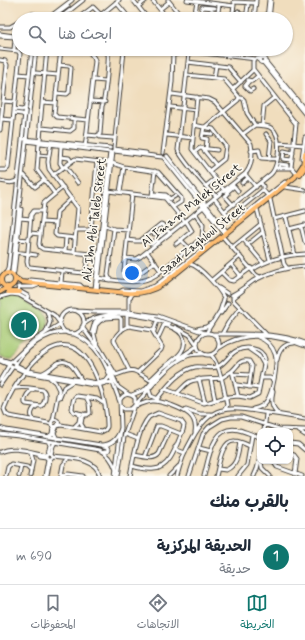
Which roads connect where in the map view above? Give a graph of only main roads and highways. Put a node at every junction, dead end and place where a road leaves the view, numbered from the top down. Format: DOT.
graph roads {
  1 [pos="305,154"];
  2 [pos="305,167"];
  3 [pos="277,193"];
  4 [pos="225,235"];
  5 [pos="213,244"];
  6 [pos="12,272"];
  7 [pos="178,273"];
  8 [pos="21,282"];
  9 [pos="0,283"];
  10 [pos="11,286"];
  11 [pos="63,286"];
  12 [pos="0,292"];
  13 [pos="20,292"];
  1 -- 3 [label="main road, Saad Zaghloul Street"];
  2 -- 3 [label="main road, Saad Zaghloul Street"];
  3 -- 4 [label="main road, Saad Zaghloul Street"];
  3 -- 4 [label="main road, Saad Zaghloul Street"];
  4 -- 5 [label="main road, Saad Zaghloul Street"];
  5 -- 7 [label="main road, Saad Zaghloul Street"];
  5 -- 7 [label="main road, Saad Zaghloul Street"];
  6 -- 8 [label="main road, Saad Zaghloul Street"];
  6 -- 9 [label="main road"];
  6 -- 10 [label="main road"];
  7 -- 11 [label="main road, Saad Zaghloul Street"];
  7 -- 11 [label="main road, Saad Zaghloul Street"];
  8 -- 10 [label="main road, Saad Zaghloul Street"];
  8 -- 11 [label="main road, Saad Zaghloul Street"];
  8 -- 11 [label="main road, Saad Zaghloul Street"];
  9 -- 10 [label="main road"];
  10 -- 12 [label="main road"];
  10 -- 13 [label="main road"];
}
